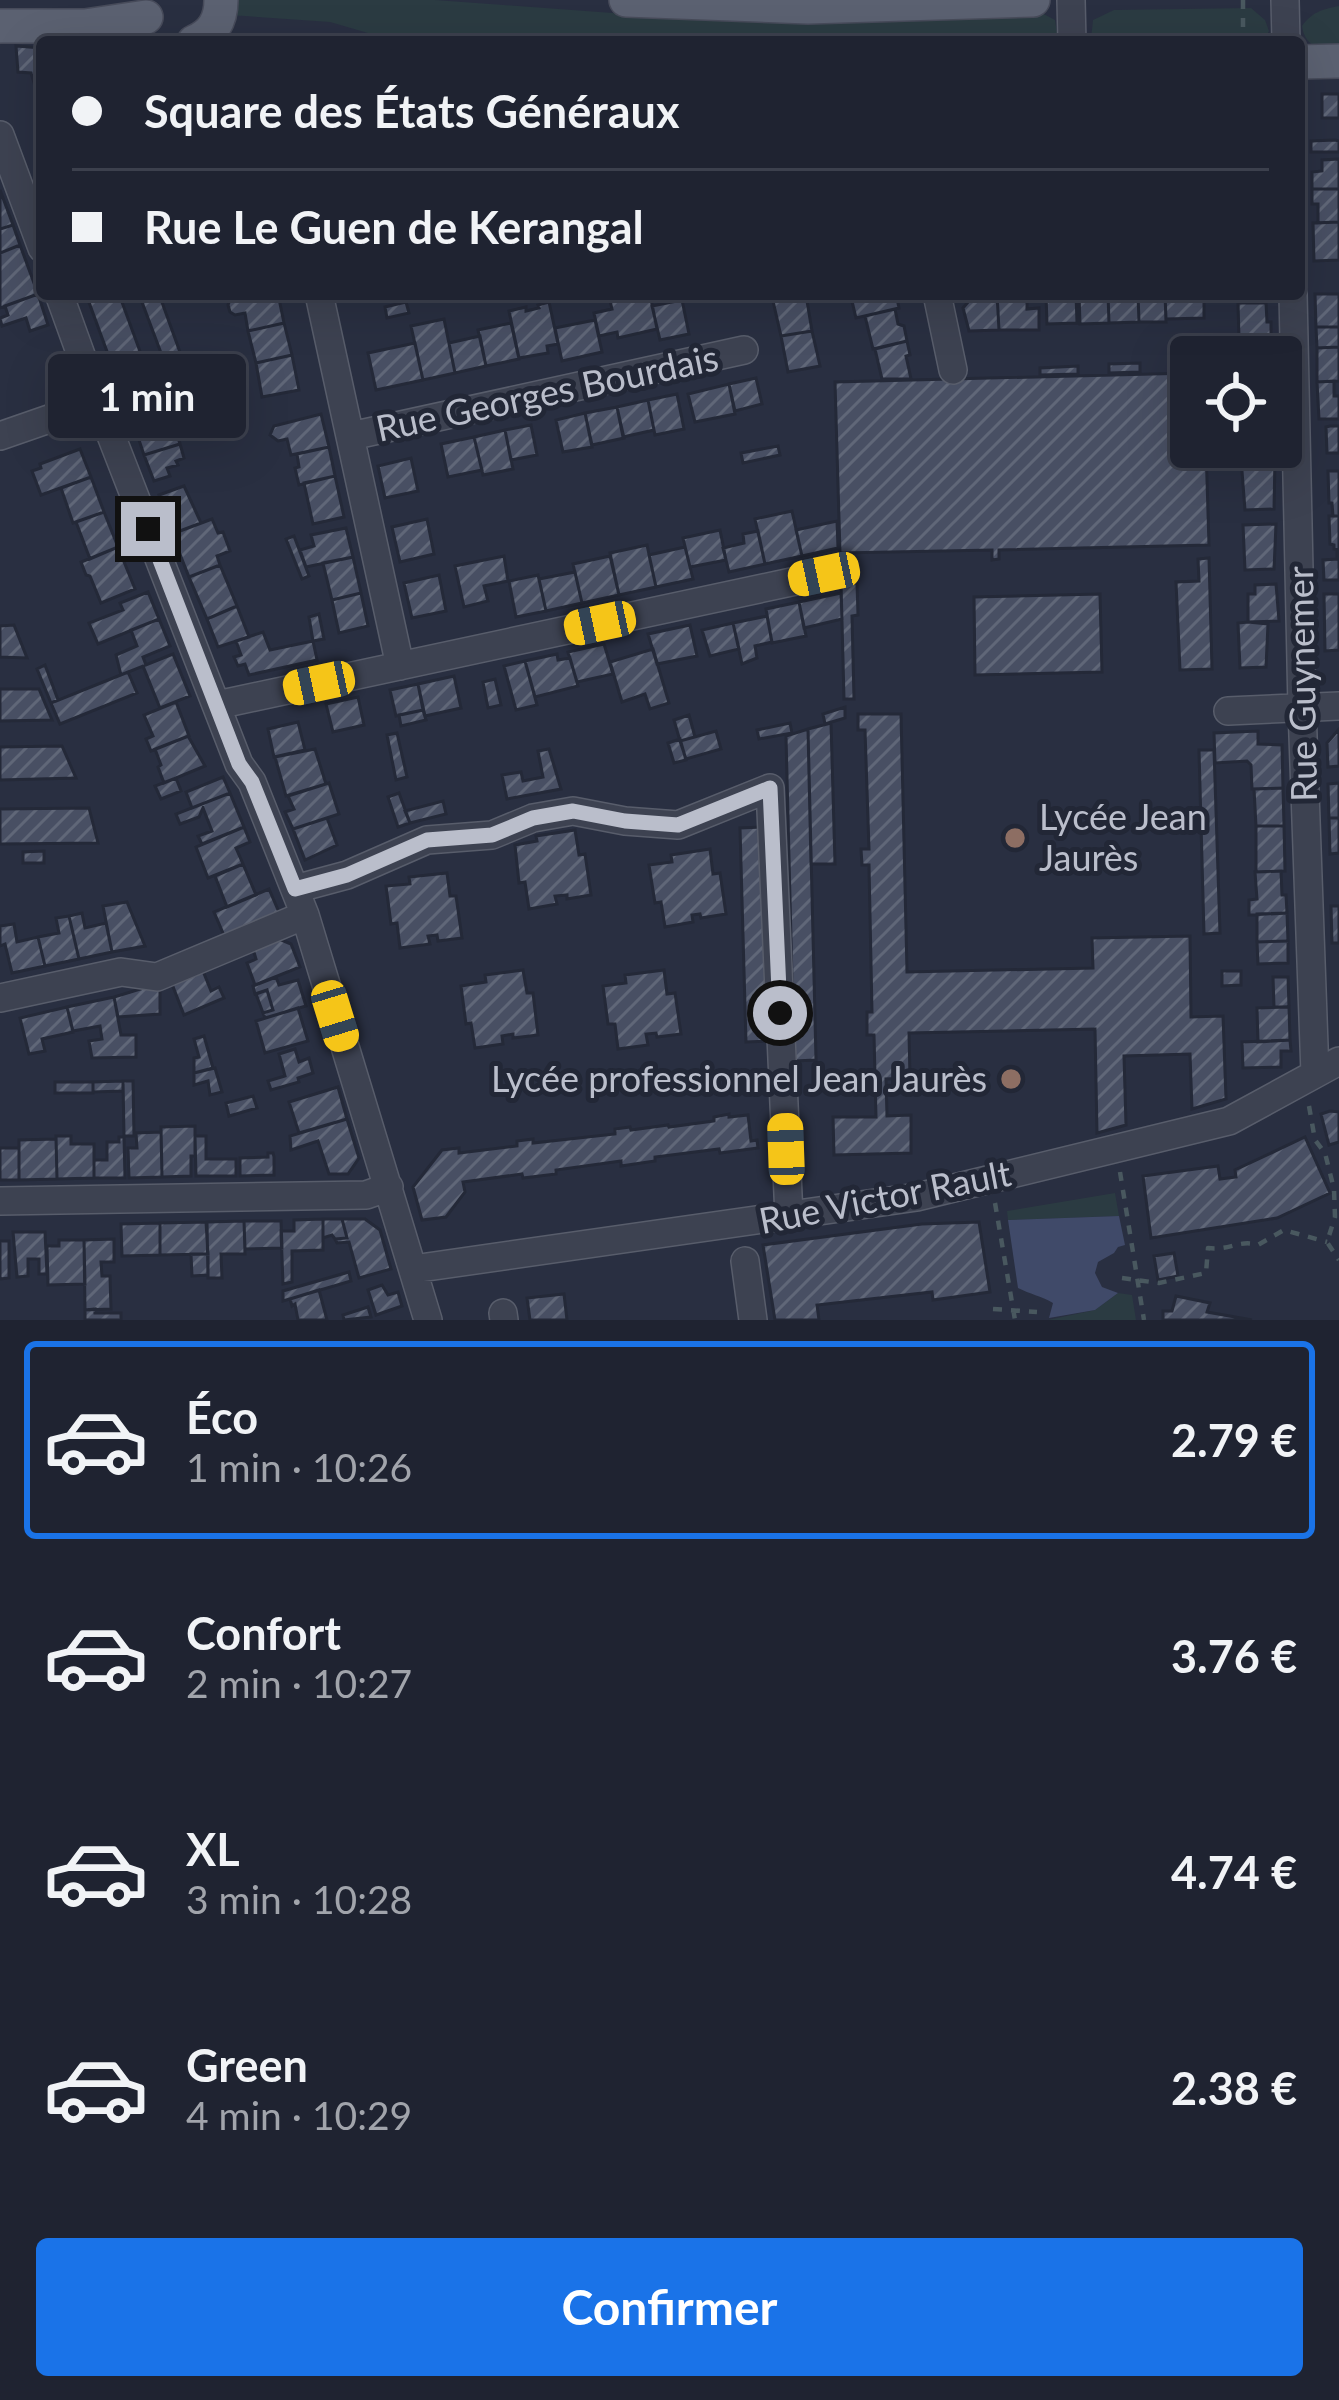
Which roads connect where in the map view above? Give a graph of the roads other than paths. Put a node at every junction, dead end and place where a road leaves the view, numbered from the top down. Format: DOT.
graph roads {
  1 [pos="221,0"];
  2 [pos="626,0"];
  3 [pos="1033,0"];
  4 [pos="1071,0"];
  5 [pos="1285,0"];
  6 [pos="145,8"];
  7 [pos="0,26"];
  8 [pos="159,36"];
  9 [pos="202,36"];
  10 [pos="1072,36"];
  11 [pos="1286,36"];
  12 [pos="1305,62"];
  13 [pos="1339,62"];
  14 [pos="0,135"];
  15 [pos="36,232"];
  16 [pos="61,300"];
  17 [pos="320,300"];
  18 [pos="938,300"];
  19 [pos="1294,300"];
  20 [pos="744,350"];
  21 [pos="953,370"];
  22 [pos="98,402"];
  23 [pos="0,436"];
  24 [pos="351,436"];
  25 [pos="824,574"];
  26 [pos="400,666"];
  27 [pos="218,705"];
  28 [pos="1339,706"];
  29 [pos="1302,708"];
  30 [pos="1228,711"];
  31 [pos="300,902"];
  32 [pos="0,998"];
  33 [pos="1320,1078"];
  34 [pos="389,1187"];
  35 [pos="0,1201"];
  36 [pos="789,1217"];
  37 [pos="745,1261"];
  38 [pos="413,1269"];
  39 [pos="428,1320"];
  40 [pos="753,1320"];
  1 -- 9 [label="main road"];
  2 -- 3 [label="main road"];
  4 -- 10 [label="street"];
  5 -- 11 [label="street"];
  6 -- 7 [label="main road"];
  6 -- 8 [label="main road"];
  12 -- 13 [label="main road"];
  14 -- 15 [label="street"];
  16 -- 22 [label="street"];
  17 -- 24 [label="street"];
  18 -- 21 [label="street"];
  19 -- 29 [label="street, Rue Guynemer"];
  20 -- 24 [label="street, Rue Georges Bourdais"];
  22 -- 23 [label="street"];
  22 -- 27 [label="street"];
  24 -- 26 [label="street"];
  25 -- 26 [label="street"];
  26 -- 27 [label="street"];
  27 -- 31 [label="street"];
  28 -- 29 [label="street"];
  29 -- 30 [label="street"];
  29 -- 33 [label="street, Rue Guynemer"];
  31 -- 32 [label="street"];
  31 -- 34 [label="street"];
  31 -- 36 [label="street"];
  33 -- 36 [label="street, Rue Victor Rault"];
  34 -- 35 [label="street"];
  34 -- 38 [label="street"];
  36 -- 38 [label="street, Rue Victor Rault"];
  37 -- 40 [label="street"];
  38 -- 39 [label="street"];
}
